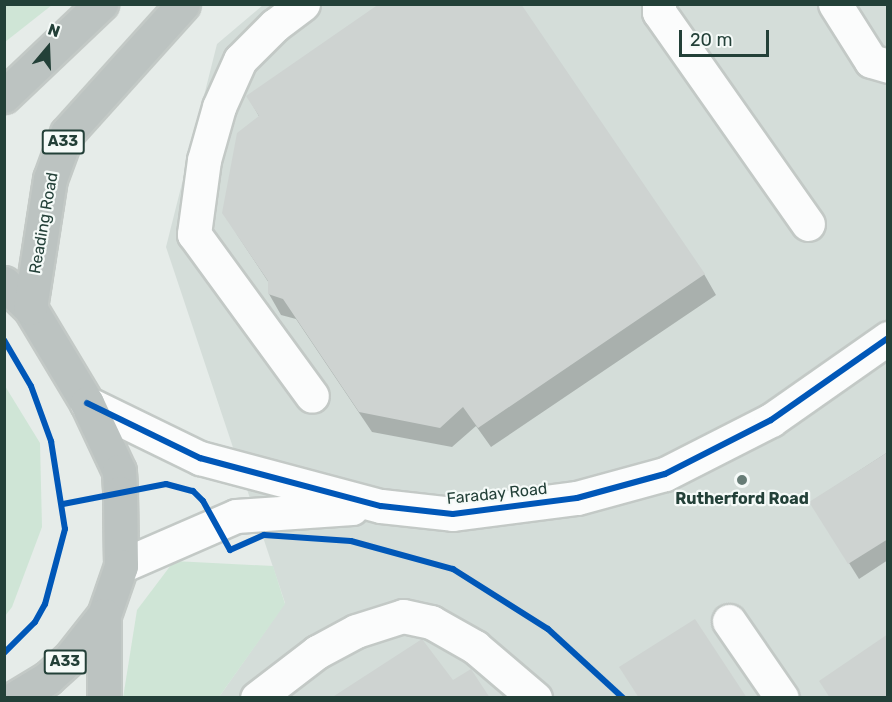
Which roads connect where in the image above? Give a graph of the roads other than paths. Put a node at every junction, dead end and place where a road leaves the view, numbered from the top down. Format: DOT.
graph roads {
  1 [pos="101,4"];
  2 [pos="183,4"];
  3 [pos="303,4"];
  4 [pos="659,4"];
  5 [pos="835,4"];
  6 [pos="888,66"];
  7 [pos="4,96"];
  8 [pos="808,224"];
  9 [pos="4,284"];
  10 [pos="30,308"];
  11 [pos="888,338"];
  12 [pos="312,396"];
  13 [pos="87,403"];
  14 [pos="381,506"];
  15 [pos="121,566"];
  16 [pos="104,615"];
  17 [pos="729,621"];
  18 [pos="15,698"];
  19 [pos="104,698"];
  20 [pos="257,698"];
  21 [pos="535,698"];
  22 [pos="782,698"];
  1 -- 7 [label="highway"];
  2 -- 10 [label="highway, Reading Road / A33"];
  3 -- 12 [label="street"];
  4 -- 8 [label="street"];
  5 -- 6 [label="street"];
  9 -- 10 [label="highway, A33"];
  10 -- 13 [label="highway, A33"];
  11 -- 14 [label="street, Faraday Road"];
  13 -- 14 [label="street, Faraday Road"];
  13 -- 15 [label="highway, A33"];
  14 -- 15 [label="street, Faraday Road"];
  15 -- 16 [label="highway, A33"];
  16 -- 18 [label="highway, A33"];
  16 -- 19 [label="highway"];
  17 -- 22 [label="street"];
  20 -- 21 [label="street"];
}
